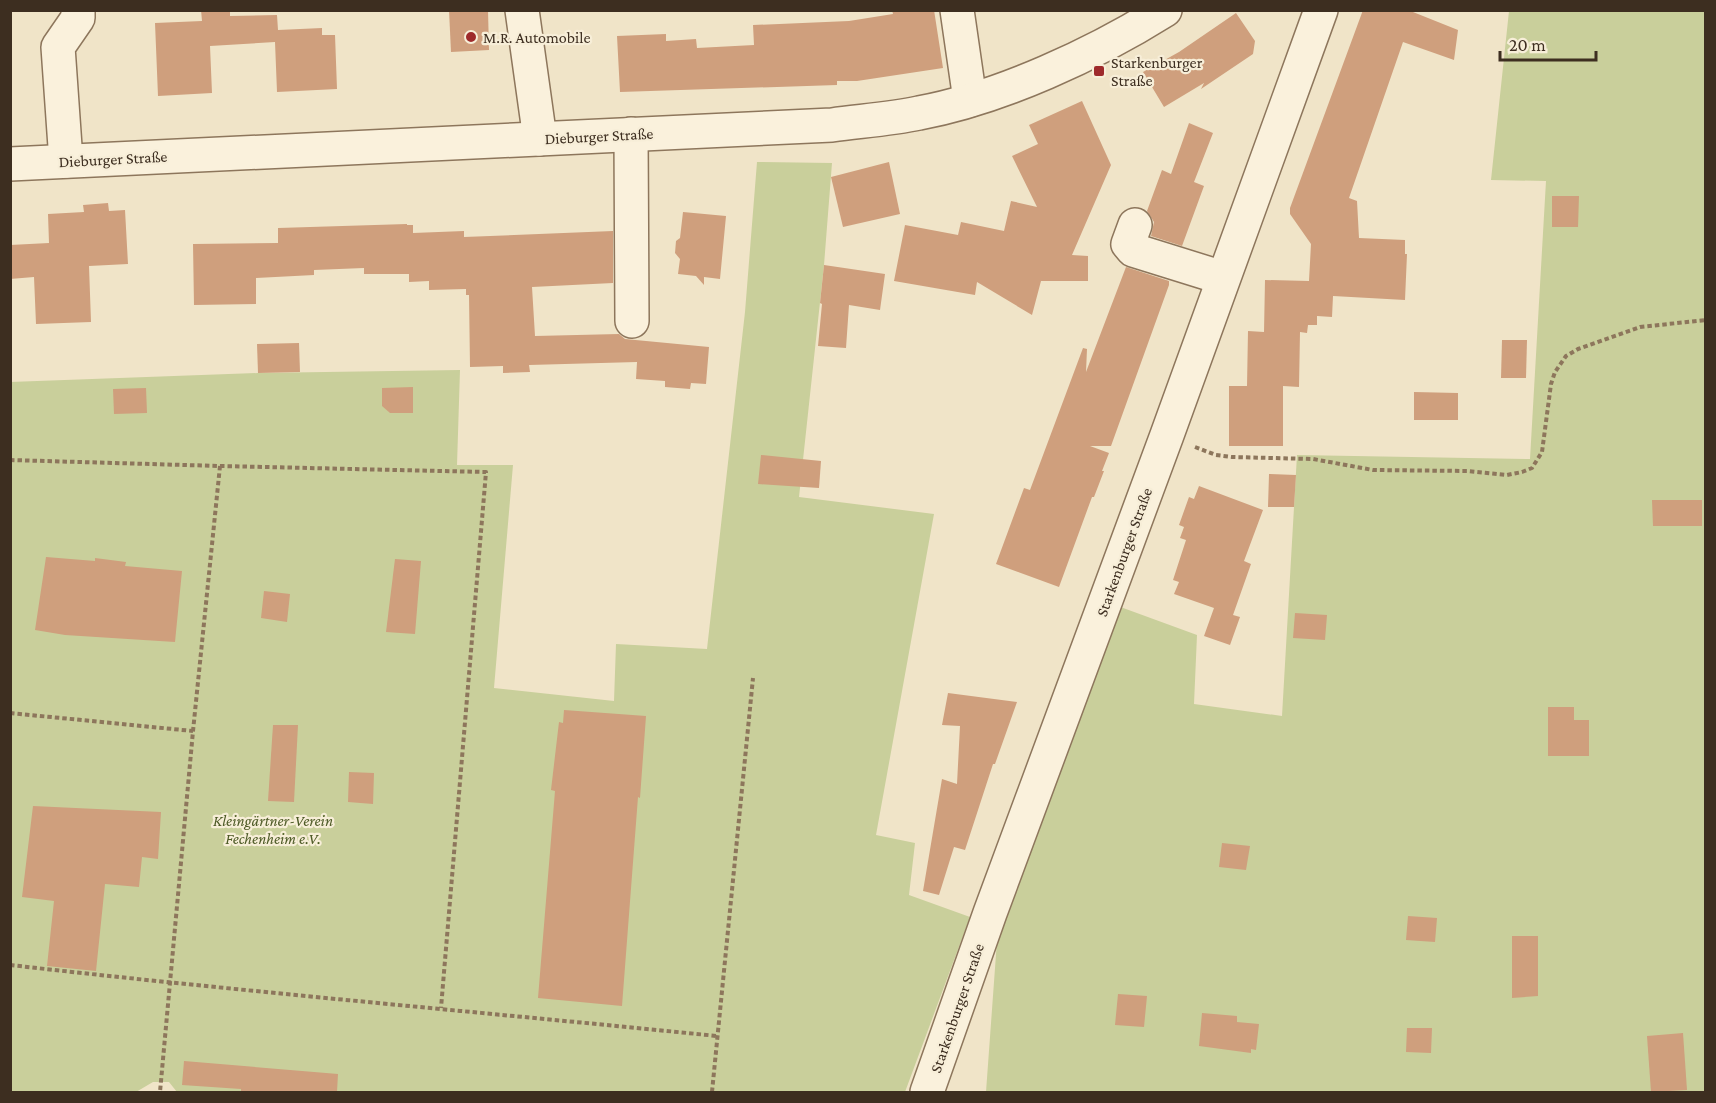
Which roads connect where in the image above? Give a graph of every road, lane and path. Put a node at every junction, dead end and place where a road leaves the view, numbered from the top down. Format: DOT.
graph roads {
  1 [pos="78,10"];
  2 [pos="522,10"];
  3 [pos="957,10"];
  4 [pos="1165,10"];
  5 [pos="1321,10"];
  6 [pos="970,100"];
  7 [pos="631,134"];
  8 [pos="540,139"];
  9 [pos="66,161"];
  10 [pos="10,164"];
  11 [pos="1135,225"];
  12 [pos="1223,278"];
  13 [pos="1706,320"];
  14 [pos="632,321"];
  15 [pos="1167,435"];
  16 [pos="10,460"];
  17 [pos="220,466"];
  18 [pos="753,678"];
  19 [pos="10,713"];
  20 [pos="193,731"];
  21 [pos="10,965"];
  22 [pos="169,984"];
  23 [pos="441,1008"];
  24 [pos="717,1036"];
  25 [pos="160,1092"];
  26 [pos="712,1092"];
  27 [pos="927,1092"];
  1 -- 9 [label="street"];
  2 -- 8 [label="street"];
  3 -- 6 [label="street"];
  4 -- 6 [label="street, Dieburger Straße"];
  5 -- 12 [label="street, Starkenburger Straße"];
  6 -- 7 [label="street, Dieburger Straße"];
  7 -- 8 [label="street, Dieburger Straße"];
  7 -- 14 [label="street"];
  8 -- 9 [label="street, Dieburger Straße"];
  9 -- 10 [label="street, Dieburger Straße"];
  11 -- 12 [label="street"];
  12 -- 15 [label="street, Starkenburger Straße"];
  13 -- 15 [label="path"];
  15 -- 27 [label="street, Starkenburger Straße"];
  16 -- 17 [label="path"];
  17 -- 20 [label="path"];
  17 -- 23 [label="path"];
  18 -- 24 [label="path"];
  19 -- 20 [label="path"];
  20 -- 22 [label="path"];
  21 -- 22 [label="path"];
  22 -- 23 [label="path"];
  22 -- 25 [label="path"];
  23 -- 24 [label="path"];
  24 -- 26 [label="path"];
}
